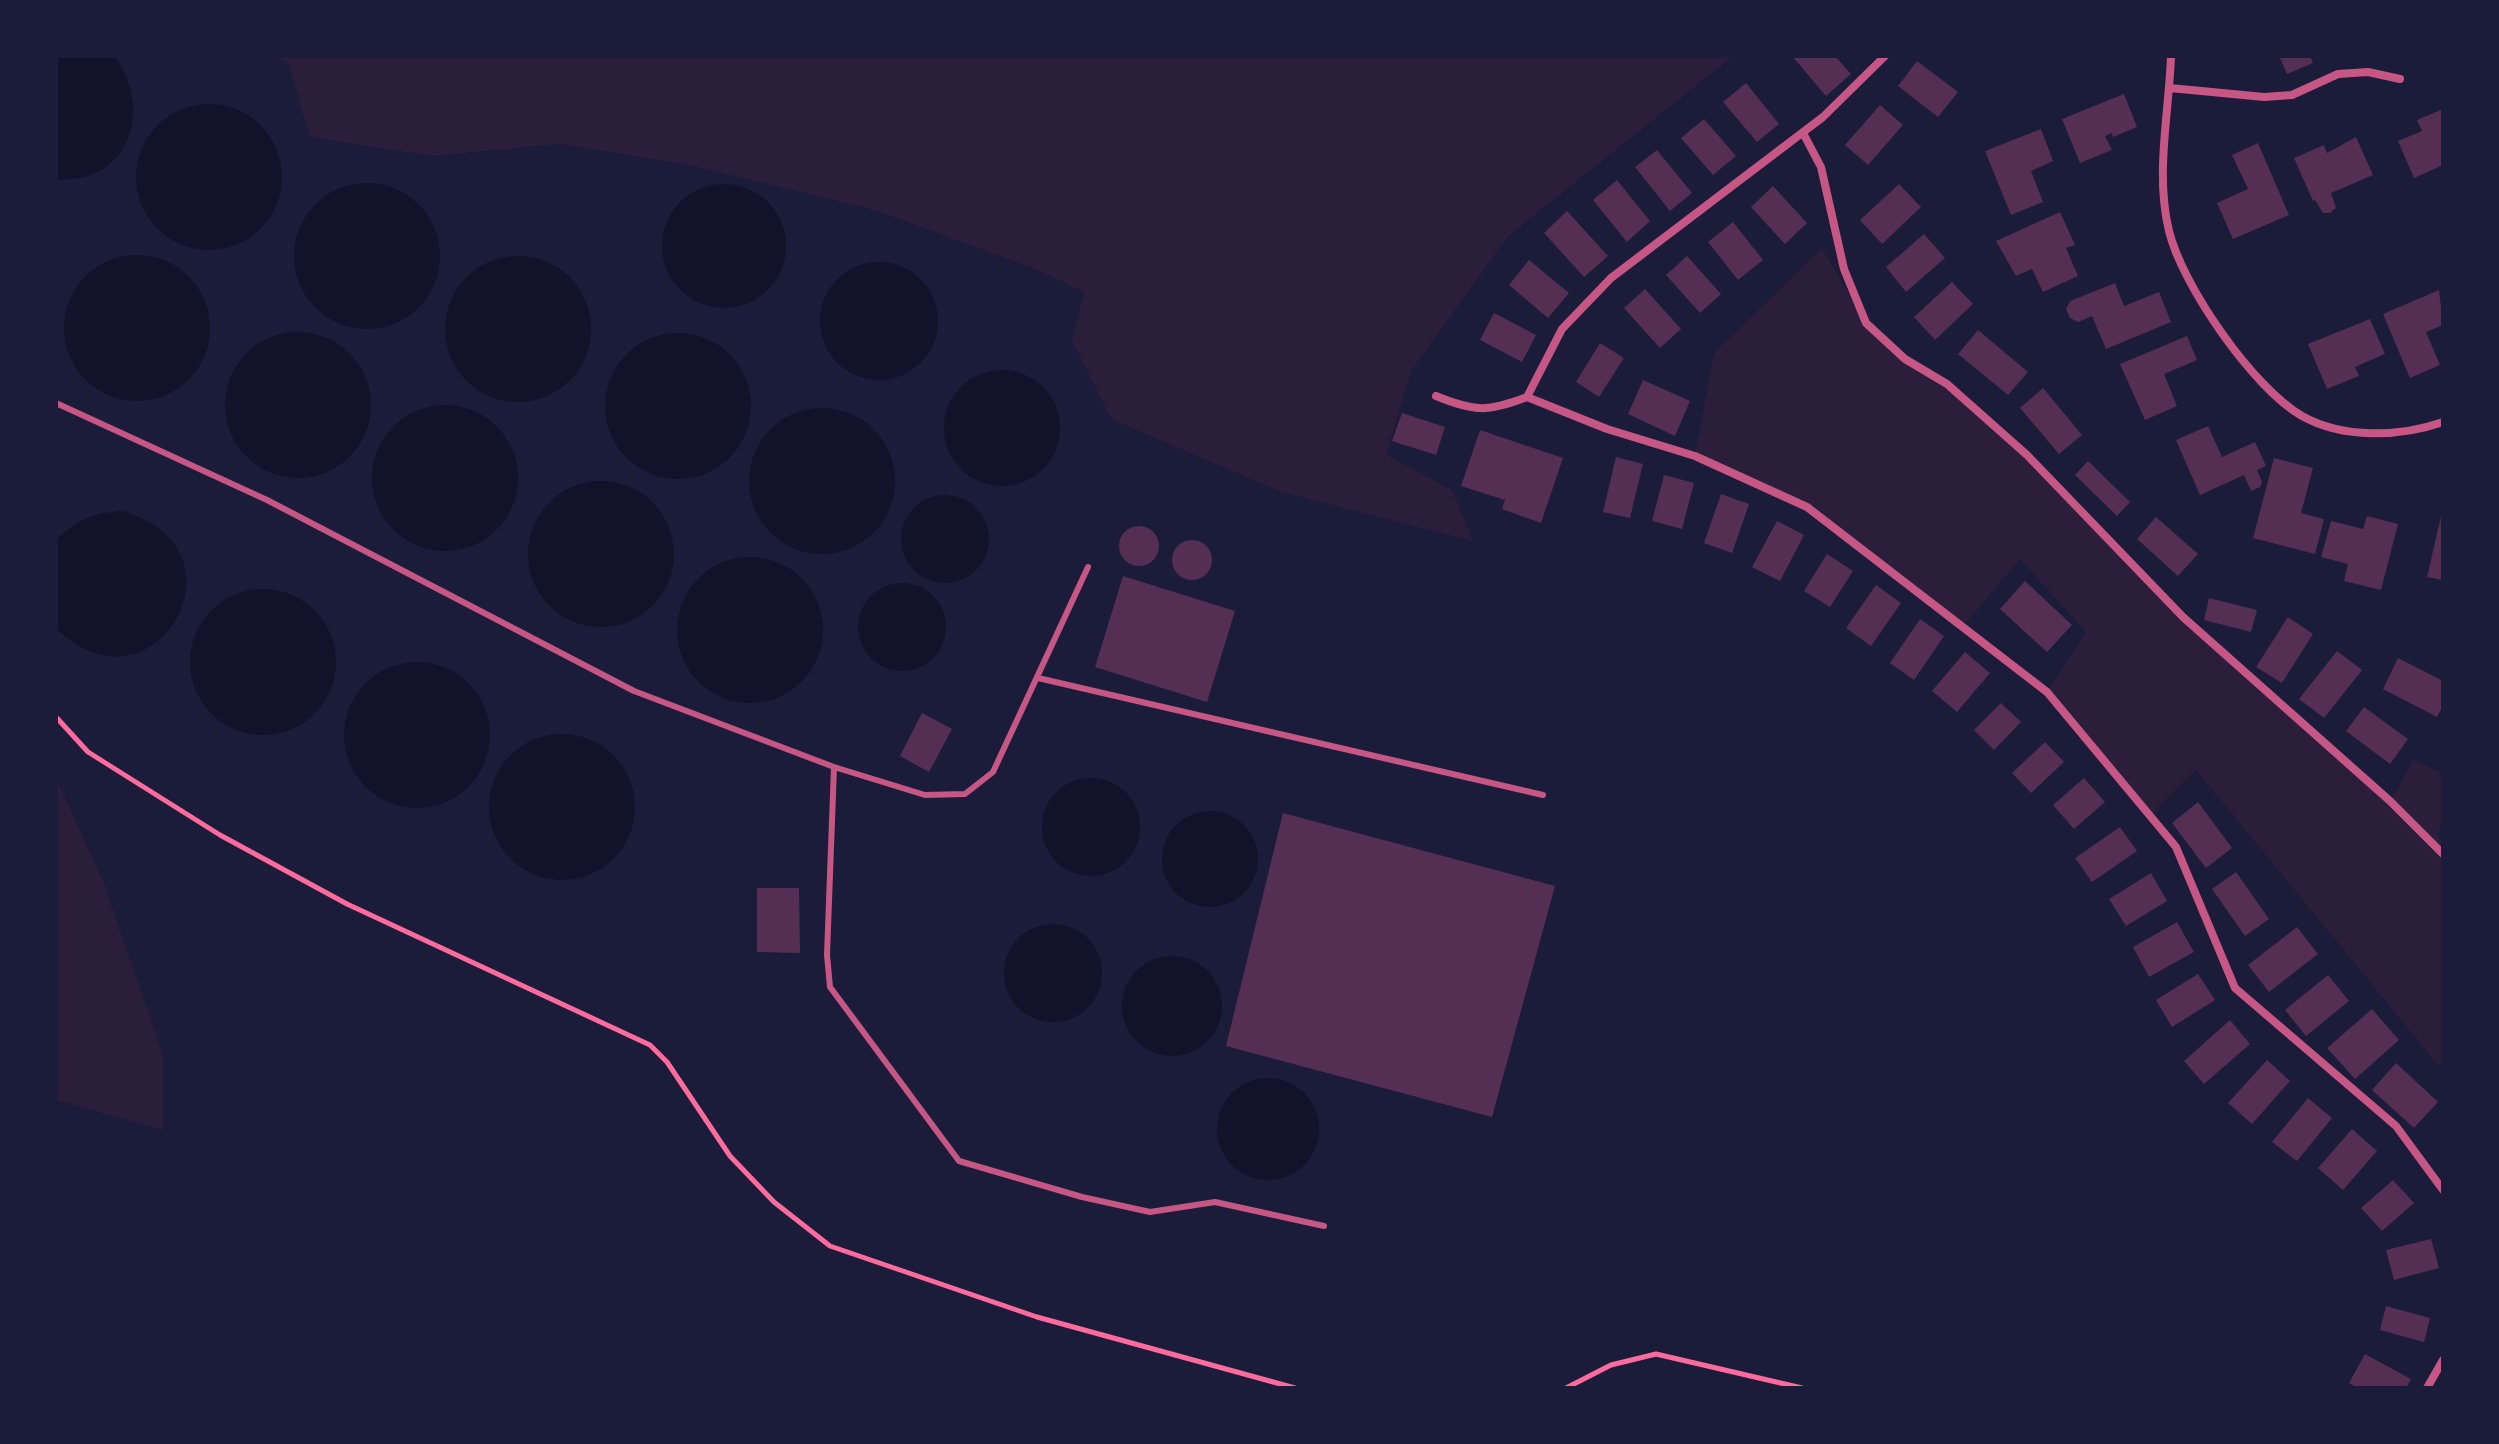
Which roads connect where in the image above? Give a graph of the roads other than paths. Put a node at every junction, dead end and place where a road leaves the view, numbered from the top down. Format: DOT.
graph roads {
  1 [pos="1885,56"];
  2 [pos="2171,56"];
  3 [pos="2400,79"];
  4 [pos="2170,88"];
  5 [pos="1803,133"];
  6 [pos="1436,396"];
  7 [pos="1527,397"];
  8 [pos="56,403"];
  9 [pos="2443,422"];
  10 [pos="1088,567"];
  11 [pos="1038,678"];
  12 [pos="834,767"];
  13 [pos="1543,795"];
  14 [pos="2443,854"];
  15 [pos="2443,1190"];
  16 [pos="1324,1226"];
  17 [pos="2443,1360"];
  18 [pos="2427,1388"];
  1 -- 5 [label="street"];
  2 -- 4 [label="street"];
  3 -- 4 [label="street"];
  4 -- 9 [label="street"];
  5 -- 7 [label="street"];
  5 -- 14 [label="street"];
  6 -- 7 [label="street"];
  7 -- 15 [label="street"];
  8 -- 12 [label="lane"];
  10 -- 11 [label="lane"];
  11 -- 12 [label="lane"];
  11 -- 13 [label="lane"];
  12 -- 16 [label="lane"];
  17 -- 18 [label="street"];
}
